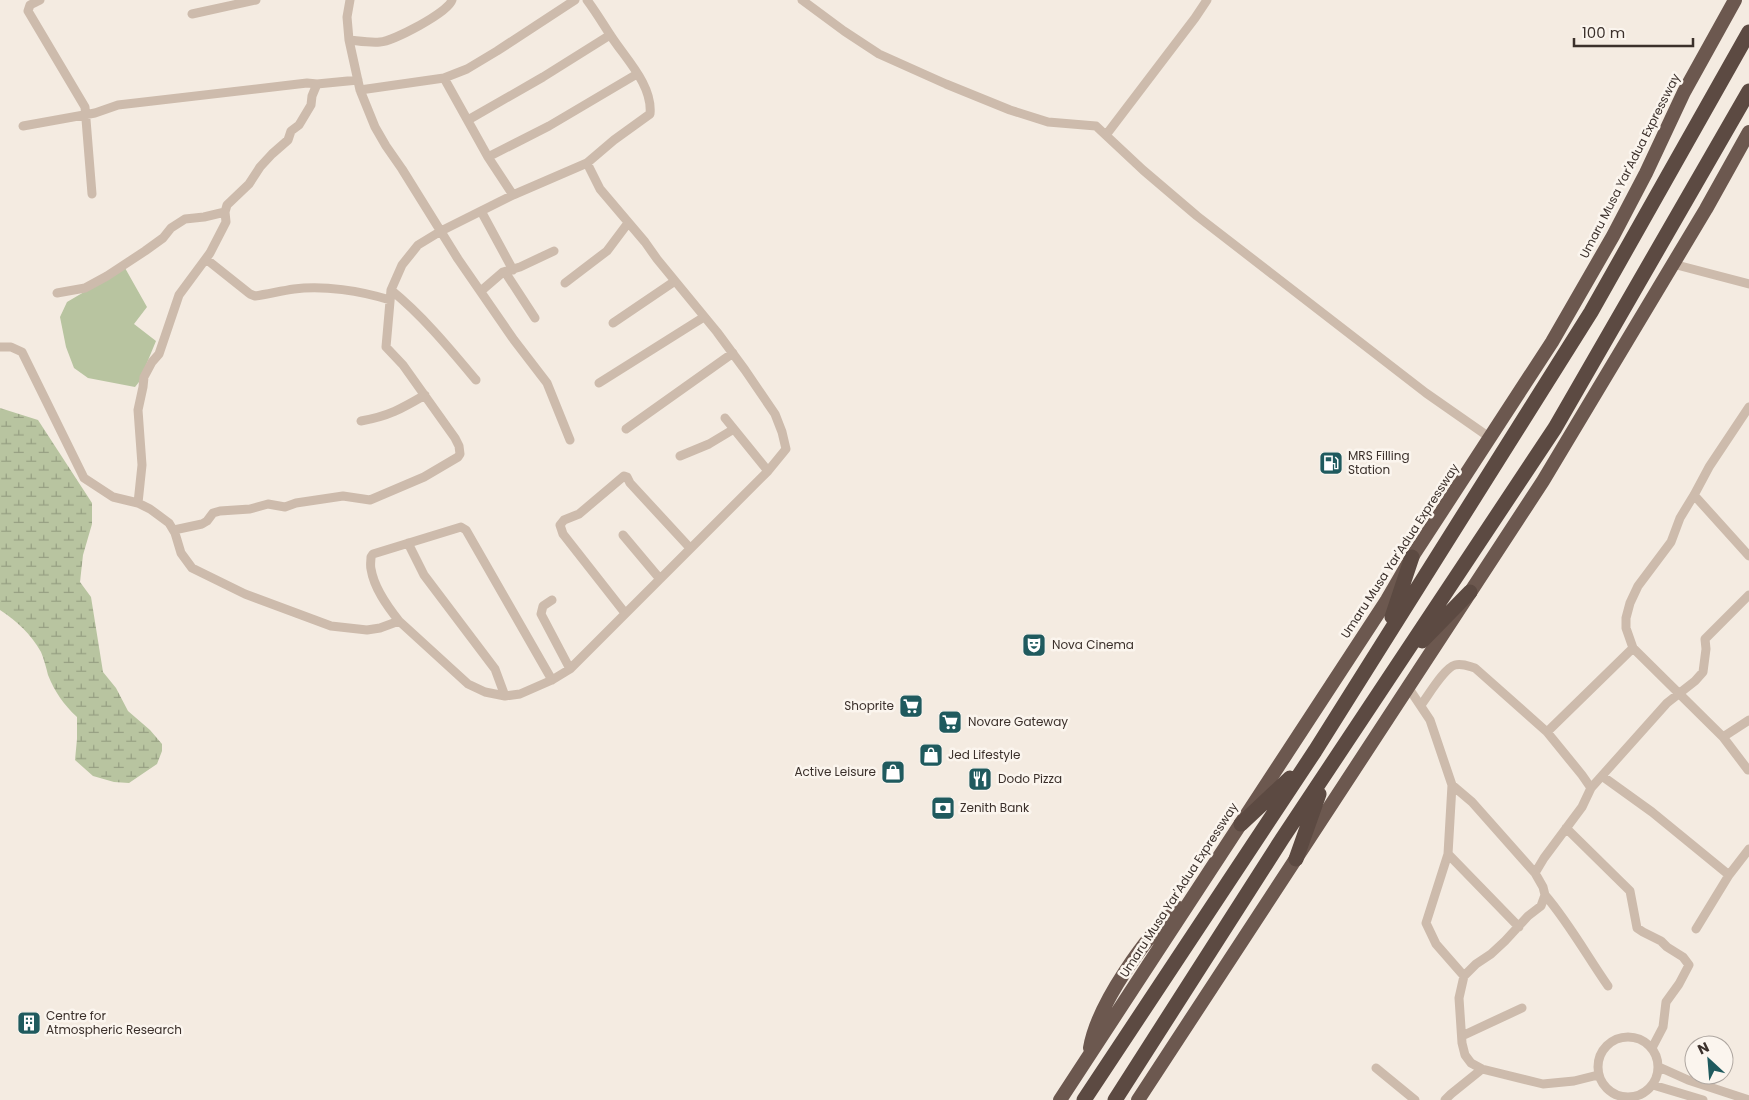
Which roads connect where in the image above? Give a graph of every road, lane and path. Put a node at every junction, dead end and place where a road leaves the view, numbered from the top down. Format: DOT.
graph roads {
  1 [pos="40,0"];
  2 [pos="256,0"];
  3 [pos="350,0"];
  4 [pos="452,0"];
  5 [pos="575,0"];
  6 [pos="587,0"];
  7 [pos="802,0"];
  8 [pos="1207,0"];
  9 [pos="1735,0"];
  10 [pos="222,4"];
  11 [pos="192,14"];
  12 [pos="1749,32"];
  13 [pos="610,35"];
  14 [pos="349,40"];
  15 [pos="637,74"];
  16 [pos="444,78"];
  17 [pos="358,80"];
  18 [pos="317,84"];
  19 [pos="360,90"];
  20 [pos="1749,92"];
  21 [pos="87,114"];
  22 [pos="468,120"];
  23 [pos="23,126"];
  24 [pos="1749,132"];
  25 [pos="1106,135"];
  26 [pos="488,157"];
  27 [pos="587,163"];
  28 [pos="92,194"];
  29 [pos="513,195"];
  30 [pos="481,211"];
  31 [pos="225,212"];
  32 [pos="628,223"];
  33 [pos="441,231"];
  34 [pos="554,251"];
  35 [pos="206,259"];
  36 [pos="1673,264"];
  37 [pos="509,271"];
  38 [pos="675,281"];
  39 [pos="565,283"];
  40 [pos="1749,284"];
  41 [pos="481,291"];
  42 [pos="57,293"];
  43 [pos="391,295"];
  44 [pos="704,317"];
  45 [pos="535,318"];
  46 [pos="612,323"];
  47 [pos="0,347"];
  48 [pos="733,353"];
  49 [pos="476,380"];
  50 [pos="599,383"];
  51 [pos="425,395"];
  52 [pos="1749,407"];
  53 [pos="725,418"];
  54 [pos="361,421"];
  55 [pos="626,429"];
  56 [pos="734,429"];
  57 [pos="1489,437"];
  58 [pos="570,440"];
  59 [pos="680,456"];
  60 [pos="768,471"];
  61 [pos="1694,495"];
  62 [pos="138,503"];
  63 [pos="174,530"];
  64 [pos="623,535"];
  65 [pos="408,543"];
  66 [pos="690,548"];
  67 [pos="1749,554"];
  68 [pos="1412,557"];
  69 [pos="660,579"];
  70 [pos="1470,592"];
  71 [pos="1749,595"];
  72 [pos="552,600"];
  73 [pos="626,613"];
  74 [pos="399,621"];
  75 [pos="1383,642"];
  76 [pos="1634,648"];
  77 [pos="1397,667"];
  78 [pos="570,669"];
  79 [pos="552,680"];
  80 [pos="1408,687"];
  81 [pos="1679,695"];
  82 [pos="505,696"];
  83 [pos="1421,705"];
  84 [pos="1749,720"];
  85 [pos="1547,732"];
  86 [pos="1723,737"];
  87 [pos="1308,761"];
  88 [pos="1748,770"];
  89 [pos="1328,771"];
  90 [pos="1602,776"];
  91 [pos="1452,785"];
  92 [pos="1591,788"];
  93 [pos="1241,824"];
  94 [pos="1566,828"];
  95 [pos="1749,849"];
  96 [pos="1448,854"];
  97 [pos="1296,859"];
  98 [pos="1535,873"];
  99 [pos="1729,875"];
  100 [pos="1545,895"];
  101 [pos="1519,927"];
  102 [pos="1696,929"];
  103 [pos="1464,976"];
  104 [pos="1608,986"];
  105 [pos="1522,1008"];
  106 [pos="1462,1036"];
  107 [pos="1652,1048"];
  108 [pos="1659,1067"];
  109 [pos="1376,1068"];
  110 [pos="1482,1069"];
  111 [pos="1598,1075"];
  112 [pos="1653,1085"];
  113 [pos="1611,1097"];
  114 [pos="1060,1100"];
  115 [pos="1084,1100"];
  116 [pos="1115,1100"];
  117 [pos="1138,1100"];
  118 [pos="1415,1100"];
  119 [pos="1445,1100"];
  120 [pos="1703,1100"];
  121 [pos="1749,1100"];
  1 -- 21 [label="street"];
  2 -- 10 [label="street"];
  3 -- 14 [label="street"];
  4 -- 14 [label="street"];
  5 -- 16 [label="street"];
  6 -- 13 [label="street"];
  7 -- 25 [label="street"];
  8 -- 25 [label="street"];
  9 -- 57 [label="highway, Umaru Musa Yar'Adua Expressway"];
  10 -- 11 [label="street"];
  12 -- 75 [label="highway"];
  13 -- 15 [label="street"];
  13 -- 22 [label="street"];
  14 -- 17 [label="street"];
  15 -- 26 [label="street"];
  15 -- 27 [label="street"];
  16 -- 19 [label="street"];
  16 -- 22 [label="street"];
  17 -- 18 [label="street"];
  17 -- 19 [label="street"];
  18 -- 21 [label="street"];
  18 -- 31 [label="street"];
  19 -- 33 [label="street"];
  20 -- 77 [label="highway"];
  21 -- 23 [label="street"];
  21 -- 28 [label="street"];
  22 -- 26 [label="street"];
  24 -- 36 [label="highway"];
  25 -- 57 [label="street"];
  26 -- 29 [label="street"];
  27 -- 29 [label="street"];
  27 -- 32 [label="street"];
  29 -- 30 [label="street"];
  30 -- 33 [label="street"];
  30 -- 37 [label="street"];
  31 -- 35 [label="street"];
  31 -- 42 [label="street"];
  32 -- 38 [label="street"];
  32 -- 39 [label="street"];
  33 -- 41 [label="street"];
  33 -- 43 [label="street"];
  34 -- 37 [label="street"];
  35 -- 43 [label="street"];
  35 -- 62 [label="street"];
  36 -- 40 [label="street"];
  36 -- 70 [label="highway"];
  37 -- 41 [label="street"];
  37 -- 45 [label="street"];
  38 -- 44 [label="street"];
  38 -- 46 [label="street"];
  41 -- 58 [label="street"];
  43 -- 49 [label="street"];
  43 -- 51 [label="street"];
  44 -- 48 [label="street"];
  44 -- 50 [label="street"];
  47 -- 62 [label="street"];
  48 -- 55 [label="street"];
  48 -- 60 [label="street"];
  51 -- 54 [label="street"];
  51 -- 63 [label="street"];
  52 -- 61 [label="street"];
  53 -- 56 [label="street"];
  56 -- 59 [label="street"];
  56 -- 60 [label="street"];
  57 -- 68 [label="highway, Umaru Musa Yar'Adua Expressway"];
  60 -- 66 [label="street"];
  61 -- 67 [label="street"];
  61 -- 76 [label="street"];
  62 -- 63 [label="street"];
  63 -- 74 [label="street"];
  64 -- 69 [label="street"];
  65 -- 74 [label="street"];
  65 -- 79 [label="street"];
  65 -- 82 [label="street"];
  66 -- 69 [label="street"];
  66 -- 73 [label="street"];
  68 -- 75 [label="highway"];
  68 -- 93 [label="highway, Umaru Musa Yar'Adua Expressway"];
  69 -- 73 [label="street"];
  70 -- 77 [label="highway"];
  70 -- 80 [label="highway"];
  71 -- 81 [label="street"];
  72 -- 78 [label="street"];
  73 -- 78 [label="street"];
  74 -- 82 [label="street"];
  75 -- 87 [label="highway"];
  76 -- 81 [label="street"];
  76 -- 85 [label="street"];
  77 -- 89 [label="highway"];
  78 -- 79 [label="street"];
  79 -- 82 [label="street"];
  80 -- 83 [label="street"];
  80 -- 97 [label="highway"];
  81 -- 86 [label="street"];
  81 -- 90 [label="street"];
  83 -- 85 [label="street"];
  83 -- 91 [label="street"];
  84 -- 86 [label="street"];
  85 -- 92 [label="street"];
  86 -- 88 [label="street"];
  87 -- 93 [label="highway"];
  87 -- 115 [label="highway"];
  89 -- 97 [label="highway"];
  89 -- 116 [label="highway"];
  90 -- 92 [label="street"];
  90 -- 99 [label="street"];
  91 -- 96 [label="street"];
  91 -- 98 [label="street"];
  92 -- 94 [label="street"];
  93 -- 114 [label="highway, Umaru Musa Yar'Adua Expressway"];
  94 -- 98 [label="street"];
  94 -- 107 [label="street"];
  95 -- 99 [label="street"];
  96 -- 101 [label="street"];
  96 -- 103 [label="street"];
  97 -- 117 [label="highway"];
  98 -- 100 [label="street"];
  99 -- 102 [label="street"];
  100 -- 101 [label="street"];
  100 -- 104 [label="street"];
  101 -- 103 [label="street"];
  103 -- 106 [label="street"];
  105 -- 106 [label="street"];
  106 -- 110 [label="street"];
  107 -- 108 [label="street"];
  107 -- 111 [label="street"];
  108 -- 112 [label="street"];
  108 -- 121 [label="street"];
  109 -- 118 [label="street"];
  110 -- 111 [label="street"];
  110 -- 119 [label="street"];
  111 -- 113 [label="street"];
  112 -- 113 [label="street"];
  112 -- 120 [label="street"];
}
